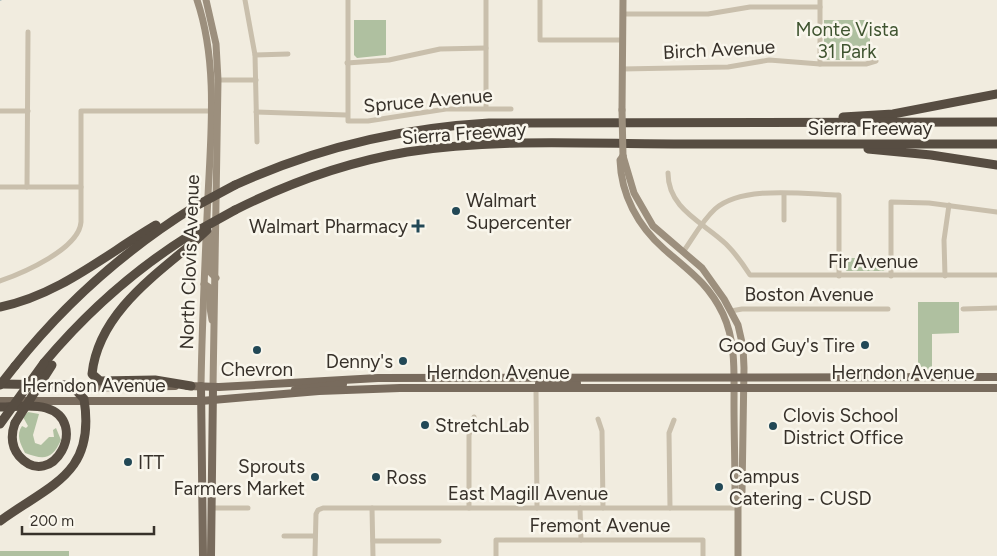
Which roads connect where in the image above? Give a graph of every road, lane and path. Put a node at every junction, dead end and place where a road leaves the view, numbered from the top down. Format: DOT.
graph roads {
  1 [pos="197,0"];
  2 [pos="206,0"];
  3 [pos="245,0"];
  4 [pos="348,0"];
  5 [pos="486,0"];
  6 [pos="540,0"];
  7 [pos="623,0"];
  8 [pos="820,0"];
  9 [pos="820,7"];
  10 [pos="623,14"];
  11 [pos="28,32"];
  12 [pos="623,40"];
  13 [pos="486,48"];
  14 [pos="288,54"];
  15 [pos="255,55"];
  16 [pos="876,62"];
  17 [pos="347,63"];
  18 [pos="820,64"];
  19 [pos="622,69"];
  20 [pos="210,80"];
  21 [pos="218,80"];
  22 [pos="256,80"];
  23 [pos="997,94"];
  24 [pos="486,108"];
  25 [pos="511,109"];
  26 [pos="0,111"];
  27 [pos="28,111"];
  28 [pos="210,111"];
  29 [pos="218,111"];
  30 [pos="256,112"];
  31 [pos="347,118"];
  32 [pos="997,122"];
  33 [pos="748,123"];
  34 [pos="257,142"];
  35 [pos="833,144"];
  36 [pos="997,144"];
  37 [pos="623,156"];
  38 [pos="997,165"];
  39 [pos="668,174"];
  40 [pos="621,177"];
  41 [pos="0,187"];
  42 [pos="27,187"];
  43 [pos="81,187"];
  44 [pos="784,194"];
  45 [pos="949,205"];
  46 [pos="194,207"];
  47 [pos="997,212"];
  48 [pos="635,214"];
  49 [pos="784,220"];
  50 [pos="206,223"];
  51 [pos="653,226"];
  52 [pos="702,226"];
  53 [pos="191,240"];
  54 [pos="683,252"];
  55 [pos="689,268"];
  56 [pos="997,275"];
  57 [pos="839,276"];
  58 [pos="891,276"];
  59 [pos="945,276"];
  60 [pos="216,278"];
  61 [pos="0,281"];
  62 [pos="204,284"];
  63 [pos="0,307"];
  64 [pos="997,308"];
  65 [pos="888,309"];
  66 [pos="963,309"];
  67 [pos="731,311"];
  68 [pos="215,331"];
  69 [pos="48,364"];
  70 [pos="734,377"];
  71 [pos="744,377"];
  72 [pos="963,377"];
  73 [pos="997,377"];
  74 [pos="412,378"];
  75 [pos="539,378"];
  76 [pos="619,378"];
  77 [pos="349,379"];
  78 [pos="0,386"];
  79 [pos="191,386"];
  80 [pos="201,386"];
  81 [pos="213,386"];
  82 [pos="904,387"];
  83 [pos="74,388"];
  84 [pos="453,388"];
  85 [pos="997,388"];
  86 [pos="536,389"];
  87 [pos="734,389"];
  88 [pos="744,389"];
  89 [pos="348,390"];
  90 [pos="279,395"];
  91 [pos="213,400"];
  92 [pos="0,401"];
  93 [pos="84,401"];
  94 [pos="201,401"];
  95 [pos="0,407"];
  96 [pos="474,417"];
  97 [pos="598,418"];
  98 [pos="674,420"];
  99 [pos="0,424"];
  100 [pos="735,449"];
  101 [pos="202,456"];
  102 [pos="742,477"];
  103 [pos="738,498"];
  104 [pos="212,508"];
  105 [pos="248,508"];
  106 [pos="372,508"];
  107 [pos="469,508"];
  108 [pos="537,508"];
  109 [pos="580,508"];
  110 [pos="603,508"];
  111 [pos="670,508"];
  112 [pos="738,508"];
  113 [pos="0,521"];
  114 [pos="284,536"];
  115 [pos="315,536"];
  116 [pos="581,540"];
  117 [pos="373,541"];
  118 [pos="439,541"];
  119 [pos="203,556"];
  120 [pos="211,556"];
  121 [pos="316,556"];
  122 [pos="373,556"];
  123 [pos="496,556"];
  124 [pos="704,556"];
  125 [pos="738,556"];
  1 -- 20 [label="main road, North Clovis Avenue"];
  2 -- 21 [label="main road, North Clovis Avenue"];
  3 -- 15 [label="street"];
  4 -- 17 [label="street"];
  5 -- 13 [label="street"];
  6 -- 12 [label="street"];
  7 -- 10 [label="main road"];
  8 -- 9 [label="street"];
  9 -- 10 [label="street"];
  9 -- 18 [label="street"];
  10 -- 12 [label="main road"];
  11 -- 27 [label="street"];
  12 -- 19 [label="main road"];
  13 -- 17 [label="street"];
  13 -- 24 [label="street"];
  14 -- 15 [label="street"];
  15 -- 22 [label="street"];
  16 -- 18 [label="street, Birch Avenue"];
  17 -- 31 [label="street"];
  18 -- 19 [label="street, Birch Avenue"];
  19 -- 37 [label="main road, bridge"];
  20 -- 21 [label="street"];
  20 -- 28 [label="main road, North Clovis Avenue"];
  21 -- 22 [label="street"];
  21 -- 29 [label="main road, North Clovis Avenue"];
  22 -- 30 [label="street"];
  23 -- 33 [label="highway"];
  24 -- 25 [label="street, Spruce Avenue"];
  24 -- 31 [label="street, Spruce Avenue"];
  26 -- 27 [label="street"];
  27 -- 42 [label="street"];
  28 -- 29 [label="street"];
  28 -- 43 [label="street"];
  28 -- 50 [label="main road, North Clovis Avenue"];
  29 -- 60 [label="main road, North Clovis Avenue"];
  30 -- 31 [label="street, Spruce Avenue"];
  30 -- 34 [label="street"];
  32 -- 33 [label="highway, Sierra Freeway"];
  33 -- 46 [label="highway, Sierra Freeway, bridge"];
  35 -- 36 [label="highway, Sierra Freeway"];
  35 -- 38 [label="highway"];
  35 -- 53 [label="highway, Sierra Freeway, bridge"];
  37 -- 40 [label="main road"];
  37 -- 51 [label="main road"];
  39 -- 52 [label="street"];
  40 -- 48 [label="main road"];
  40 -- 51 [label="main road"];
  41 -- 42 [label="street"];
  42 -- 43 [label="street"];
  43 -- 61 [label="street"];
  44 -- 49 [label="street"];
  44 -- 52 [label="street"];
  44 -- 57 [label="street"];
  45 -- 47 [label="street"];
  45 -- 58 [label="street"];
  45 -- 59 [label="street"];
  46 -- 63 [label="highway"];
  46 -- 78 [label="highway, Sierra Freeway, bridge"];
  48 -- 54 [label="main road"];
  48 -- 55 [label="main road"];
  50 -- 60 [label="main road"];
  50 -- 62 [label="main road, North Clovis Avenue"];
  51 -- 54 [label="main road"];
  52 -- 54 [label="street"];
  52 -- 57 [label="street, Fir Avenue"];
  53 -- 69 [label="highway, Sierra Freeway"];
  53 -- 79 [label="highway"];
  54 -- 67 [label="main road"];
  55 -- 67 [label="main road"];
  55 -- 70 [label="main road"];
  56 -- 59 [label="street, Fir Avenue"];
  57 -- 58 [label="street, Fir Avenue"];
  58 -- 59 [label="street, Fir Avenue"];
  60 -- 68 [label="main road, North Clovis Avenue"];
  62 -- 68 [label="main road"];
  62 -- 80 [label="main road, North Clovis Avenue"];
  64 -- 66 [label="street"];
  65 -- 67 [label="street, Boston Avenue"];
  67 -- 71 [label="main road"];
  68 -- 81 [label="main road, North Clovis Avenue"];
  69 -- 95 [label="highway, bridge"];
  69 -- 99 [label="highway, Sierra Freeway, bridge"];
  70 -- 71 [label="main road, Herndon Avenue"];
  70 -- 76 [label="main road, Herndon Avenue"];
  70 -- 87 [label="main road"];
  71 -- 72 [label="main road, Herndon Avenue"];
  71 -- 88 [label="main road"];
  72 -- 73 [label="main road, Herndon Avenue"];
  72 -- 82 [label="main road"];
  74 -- 75 [label="main road, Herndon Avenue"];
  74 -- 77 [label="main road, Herndon Avenue"];
  74 -- 89 [label="main road"];
  75 -- 76 [label="main road, Herndon Avenue"];
  75 -- 84 [label="main road"];
  76 -- 86 [label="main road"];
  77 -- 81 [label="main road, Herndon Avenue"];
  77 -- 90 [label="main road"];
  78 -- 83 [label="highway"];
  79 -- 80 [label="main road, Herndon Avenue"];
  79 -- 83 [label="main road, Herndon Avenue"];
  80 -- 81 [label="main road, Herndon Avenue"];
  80 -- 94 [label="main road, North Clovis Avenue"];
  81 -- 91 [label="main road, North Clovis Avenue"];
  82 -- 85 [label="main road, Herndon Avenue"];
  82 -- 88 [label="main road, Herndon Avenue"];
  83 -- 93 [label="highway"];
  84 -- 86 [label="main road, Herndon Avenue"];
  84 -- 89 [label="main road, Herndon Avenue"];
  86 -- 87 [label="main road, Herndon Avenue"];
  86 -- 108 [label="street"];
  87 -- 88 [label="main road, Herndon Avenue"];
  87 -- 100 [label="main road"];
  88 -- 102 [label="main road"];
  89 -- 90 [label="main road, Herndon Avenue"];
  90 -- 91 [label="main road, Herndon Avenue"];
  91 -- 94 [label="main road, Herndon Avenue"];
  91 -- 104 [label="main road, North Clovis Avenue"];
  92 -- 93 [label="main road, Herndon Avenue"];
  93 -- 94 [label="main road, Herndon Avenue"];
  93 -- 113 [label="highway"];
  94 -- 101 [label="main road, North Clovis Avenue"];
  96 -- 107 [label="street"];
  97 -- 110 [label="street"];
  98 -- 111 [label="street"];
  100 -- 102 [label="main road"];
  100 -- 103 [label="main road"];
  101 -- 104 [label="main road"];
  101 -- 119 [label="main road, North Clovis Avenue"];
  102 -- 103 [label="main road"];
  103 -- 112 [label="main road"];
  104 -- 105 [label="street"];
  104 -- 120 [label="main road, North Clovis Avenue"];
  106 -- 107 [label="street, East Magill Avenue"];
  106 -- 115 [label="street, East Magill Avenue"];
  106 -- 117 [label="street"];
  107 -- 108 [label="street, East Magill Avenue"];
  108 -- 109 [label="street, East Magill Avenue"];
  109 -- 110 [label="street, East Magill Avenue"];
  109 -- 116 [label="street"];
  110 -- 111 [label="street, East Magill Avenue"];
  111 -- 112 [label="street, East Magill Avenue"];
  112 -- 125 [label="main road"];
  114 -- 115 [label="street"];
  115 -- 121 [label="street"];
  116 -- 123 [label="street, Fremont Avenue"];
  116 -- 124 [label="street, Fremont Avenue"];
  117 -- 118 [label="street"];
  117 -- 122 [label="street"];
}
